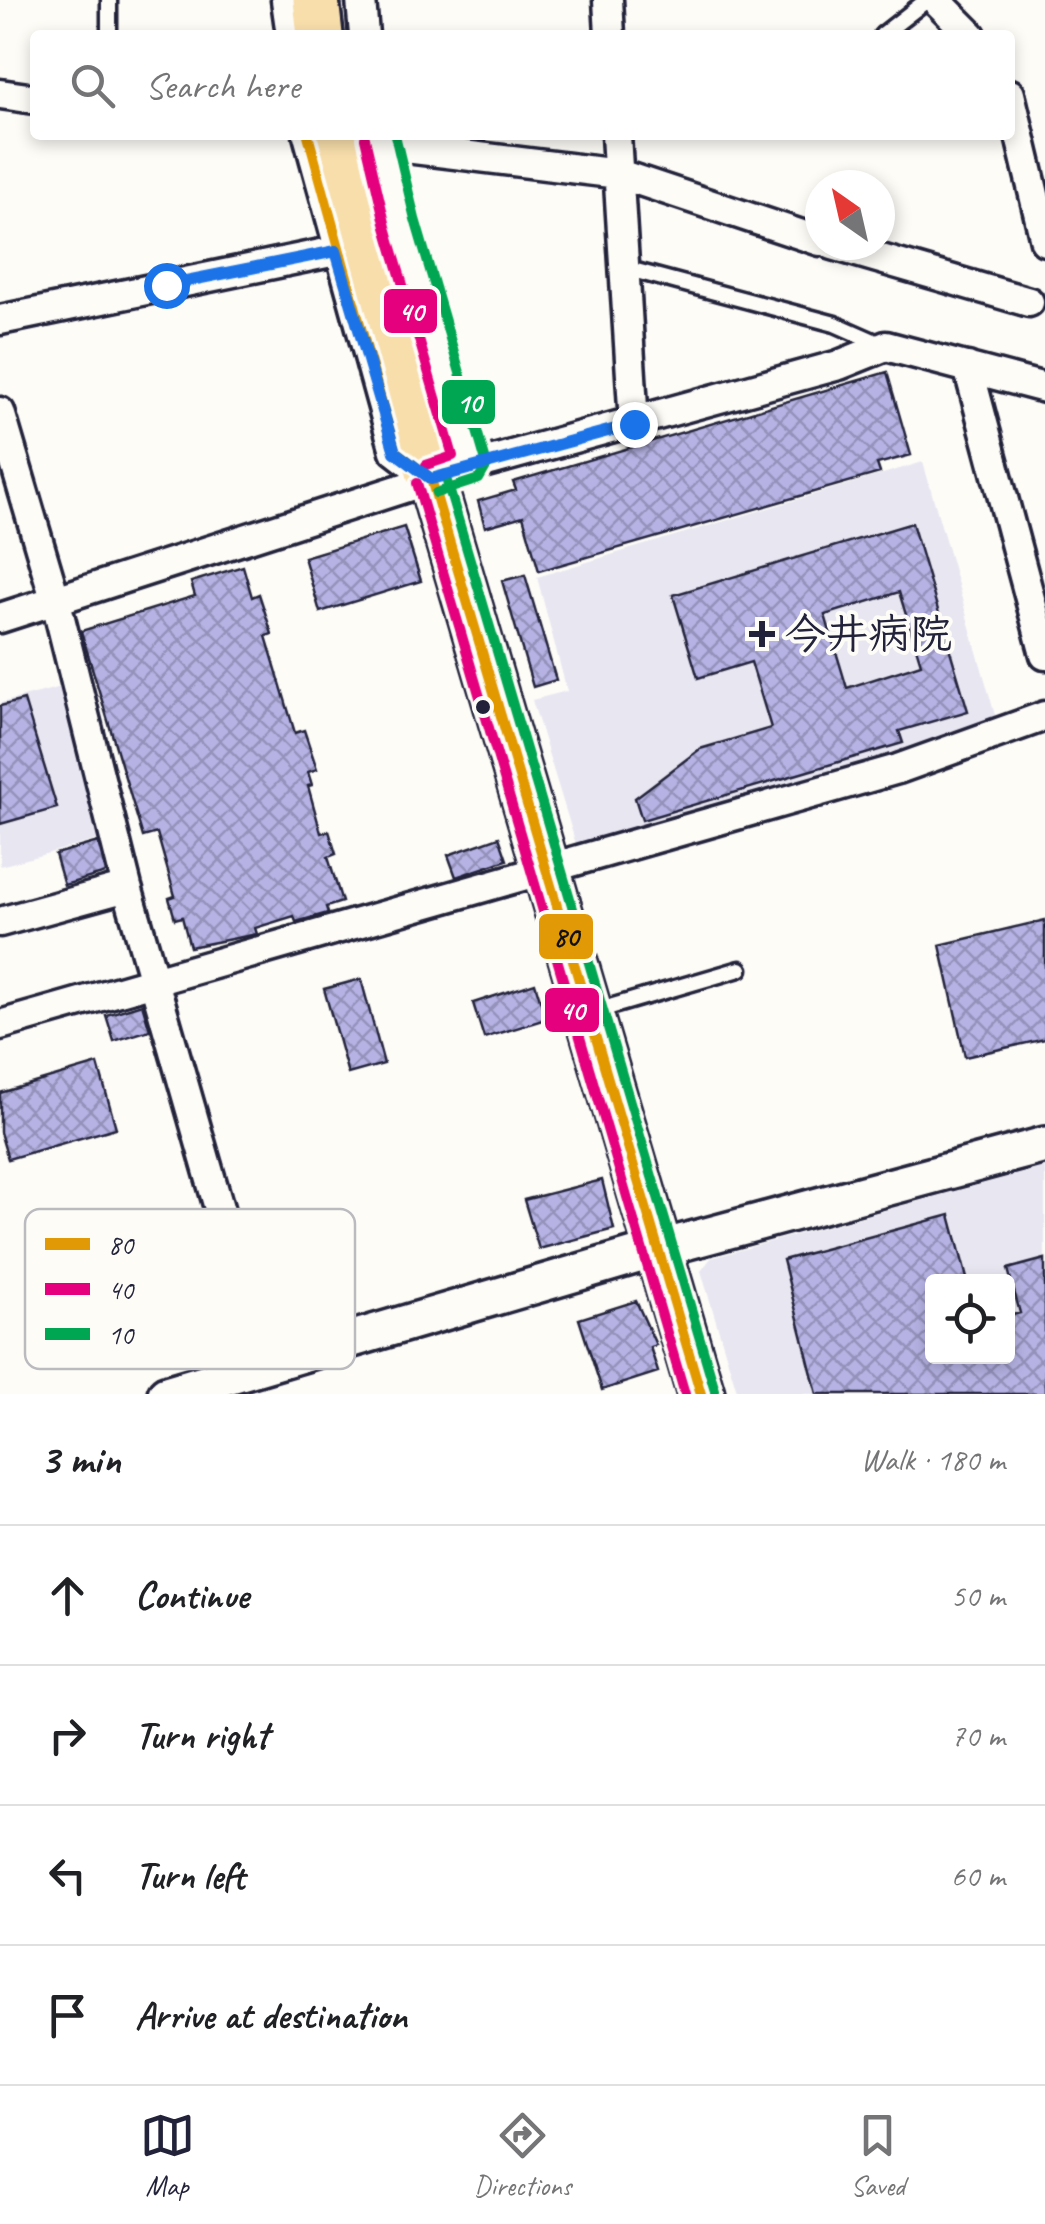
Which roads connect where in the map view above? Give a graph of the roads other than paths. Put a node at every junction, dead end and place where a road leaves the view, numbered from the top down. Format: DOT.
graph roads {
  1 [pos="109,0"];
  2 [pos="286,0"];
  3 [pos="316,0"];
  4 [pos="361,0"];
  5 [pos="608,0"];
  6 [pos="926,0"];
  7 [pos="936,0"];
  8 [pos="109,30"];
  9 [pos="290,30"];
  10 [pos="319,30"];
  11 [pos="364,30"];
  12 [pos="610,30"];
  13 [pos="888,30"];
  14 [pos="966,30"];
  15 [pos="0,94"];
  16 [pos="30,98"];
  17 [pos="1015,115"];
  18 [pos="309,140"];
  19 [pos="368,140"];
  20 [pos="381,140"];
  21 [pos="616,140"];
  22 [pos="619,174"];
  23 [pos="805,236"];
  24 [pos="1045,241"];
  25 [pos="336,251"];
  26 [pos="885,260"];
  27 [pos="625,268"];
  28 [pos="1030,302"];
  29 [pos="0,320"];
  30 [pos="886,346"];
  31 [pos="968,367"];
  32 [pos="1045,388"];
  33 [pos="0,412"];
  34 [pos="634,424"];
  35 [pos="451,472"];
  36 [pos="13,507"];
  37 [pos="56,602"];
  38 [pos="0,618"];
  39 [pos="1045,655"];
  40 [pos="1045,716"];
  41 [pos="545,867"];
  42 [pos="126,887"];
  43 [pos="0,922"];
  44 [pos="740,969"];
  45 [pos="154,984"];
  46 [pos="588,1013"];
  47 [pos="0,1026"];
  48 [pos="1045,1145"];
  49 [pos="219,1209"];
  50 [pos="658,1249"];
  51 [pos="355,1338"];
  52 [pos="250,1369"];
  53 [pos="166,1394"];
  54 [pos="701,1394"];
  1 -- 8 [label="lane"];
  2 -- 9 [label="street"];
  3 -- 10 [label="highway"];
  4 -- 11 [label="street"];
  5 -- 12 [label="street"];
  6 -- 13 [label="lane"];
  7 -- 14 [label="street"];
  15 -- 16 [label="street"];
  17 -- 24 [label="street"];
  18 -- 25 [label="street"];
  19 -- 35 [label="highway"];
  20 -- 22 [label="street"];
  21 -- 22 [label="street"];
  22 -- 23 [label="street"];
  22 -- 27 [label="street"];
  25 -- 29 [label="street"];
  25 -- 35 [label="street"];
  26 -- 28 [label="street"];
  27 -- 30 [label="lane"];
  27 -- 34 [label="street"];
  30 -- 31 [label="street"];
  30 -- 34 [label="street"];
  31 -- 32 [label="street"];
  31 -- 39 [label="street"];
  33 -- 36 [label="street"];
  34 -- 35 [label="street"];
  35 -- 37 [label="street"];
  35 -- 41 [label="highway"];
  36 -- 37 [label="street"];
  37 -- 38 [label="street"];
  37 -- 42 [label="street"];
  40 -- 41 [label="street"];
  41 -- 45 [label="street"];
  41 -- 46 [label="highway"];
  42 -- 43 [label="street"];
  42 -- 45 [label="street"];
  44 -- 46 [label="lane"];
  45 -- 47 [label="street"];
  45 -- 49 [label="street"];
  46 -- 50 [label="highway"];
  48 -- 50 [label="street"];
  50 -- 51 [label="street"];
  50 -- 54 [label="highway"];
  52 -- 53 [label="street"];
}
